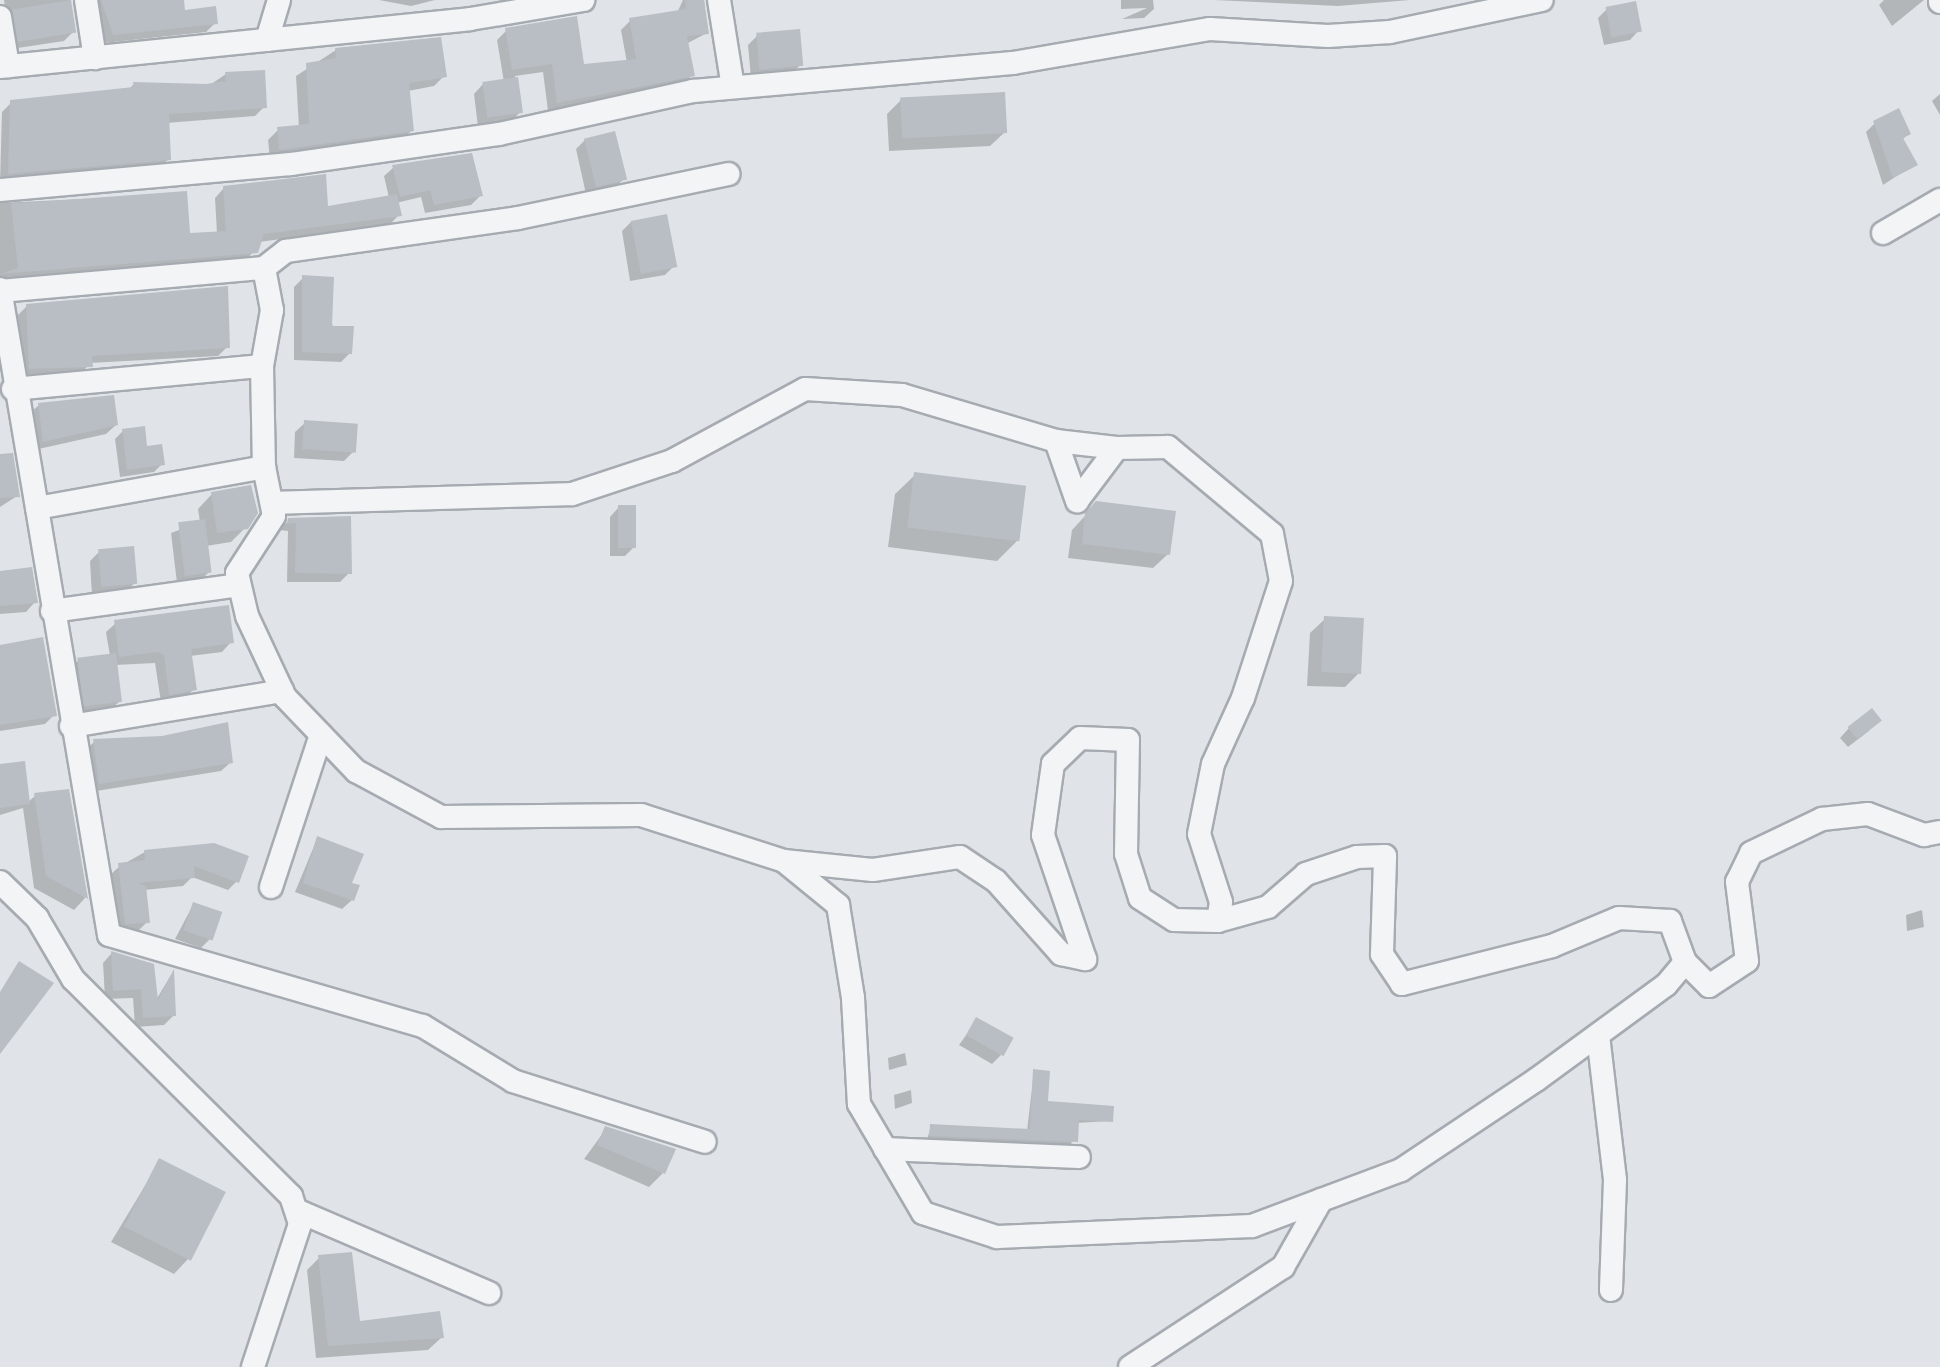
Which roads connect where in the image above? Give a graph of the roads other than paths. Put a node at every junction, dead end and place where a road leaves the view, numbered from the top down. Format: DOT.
graph roads {
  1 [pos="86,0"];
  2 [pos="279,0"];
  3 [pos="583,0"];
  4 [pos="719,0"];
  5 [pos="1542,0"];
  6 [pos="520,5"];
  7 [pos="0,17"];
  8 [pos="267,40"];
  9 [pos="94,58"];
  10 [pos="4,66"];
  11 [pos="733,87"];
  12 [pos="728,174"];
  13 [pos="0,190"];
  14 [pos="1940,200"];
  15 [pos="1883,233"];
  16 [pos="264,268"];
  17 [pos="0,290"];
  18 [pos="262,366"];
  19 [pos="13,389"];
  20 [pos="1056,441"];
  21 [pos="1117,448"];
  22 [pos="264,467"];
  23 [pos="272,503"];
  24 [pos="36,508"];
  25 [pos="240,586"];
  26 [pos="52,611"];
  27 [pos="282,691"];
  28 [pos="71,726"];
  29 [pos="321,735"];
  30 [pos="1940,832"];
  31 [pos="784,861"];
  32 [pos="0,882"];
  33 [pos="270,887"];
  34 [pos="1218,921"];
  35 [pos="1685,962"];
  36 [pos="1598,1035"];
  37 [pos="704,1142"];
  38 [pos="885,1148"];
  39 [pos="1079,1156"];
  40 [pos="1320,1200"];
  41 [pos="298,1210"];
  42 [pos="1611,1290"];
  43 [pos="489,1293"];
  44 [pos="253,1367"];
  45 [pos="1130,1367"];
  1 -- 9 [label="street"];
  2 -- 8 [label="street"];
  3 -- 6 [label="street"];
  4 -- 11 [label="street"];
  5 -- 11 [label="street"];
  6 -- 8 [label="street"];
  7 -- 10 [label="street"];
  8 -- 9 [label="street"];
  9 -- 10 [label="street"];
  11 -- 13 [label="street"];
  12 -- 16 [label="street"];
  14 -- 15 [label="street"];
  16 -- 17 [label="street"];
  16 -- 18 [label="street"];
  17 -- 19 [label="street"];
  18 -- 19 [label="street"];
  18 -- 22 [label="street"];
  19 -- 24 [label="street"];
  20 -- 21 [label="street"];
  20 -- 21 [label="street"];
  20 -- 23 [label="street"];
  21 -- 34 [label="street"];
  22 -- 23 [label="street"];
  22 -- 24 [label="street"];
  23 -- 25 [label="street"];
  24 -- 26 [label="street"];
  25 -- 26 [label="street"];
  25 -- 27 [label="street"];
  26 -- 28 [label="street"];
  27 -- 28 [label="street"];
  27 -- 29 [label="street"];
  28 -- 37 [label="street"];
  29 -- 31 [label="street"];
  29 -- 33 [label="street"];
  30 -- 35 [label="street"];
  31 -- 34 [label="street"];
  31 -- 38 [label="street"];
  32 -- 41 [label="street"];
  34 -- 35 [label="street"];
  35 -- 36 [label="street"];
  36 -- 40 [label="street"];
  36 -- 42 [label="street"];
  38 -- 39 [label="street"];
  38 -- 40 [label="street"];
  40 -- 45 [label="street"];
  41 -- 43 [label="street"];
  41 -- 44 [label="street"];
}
